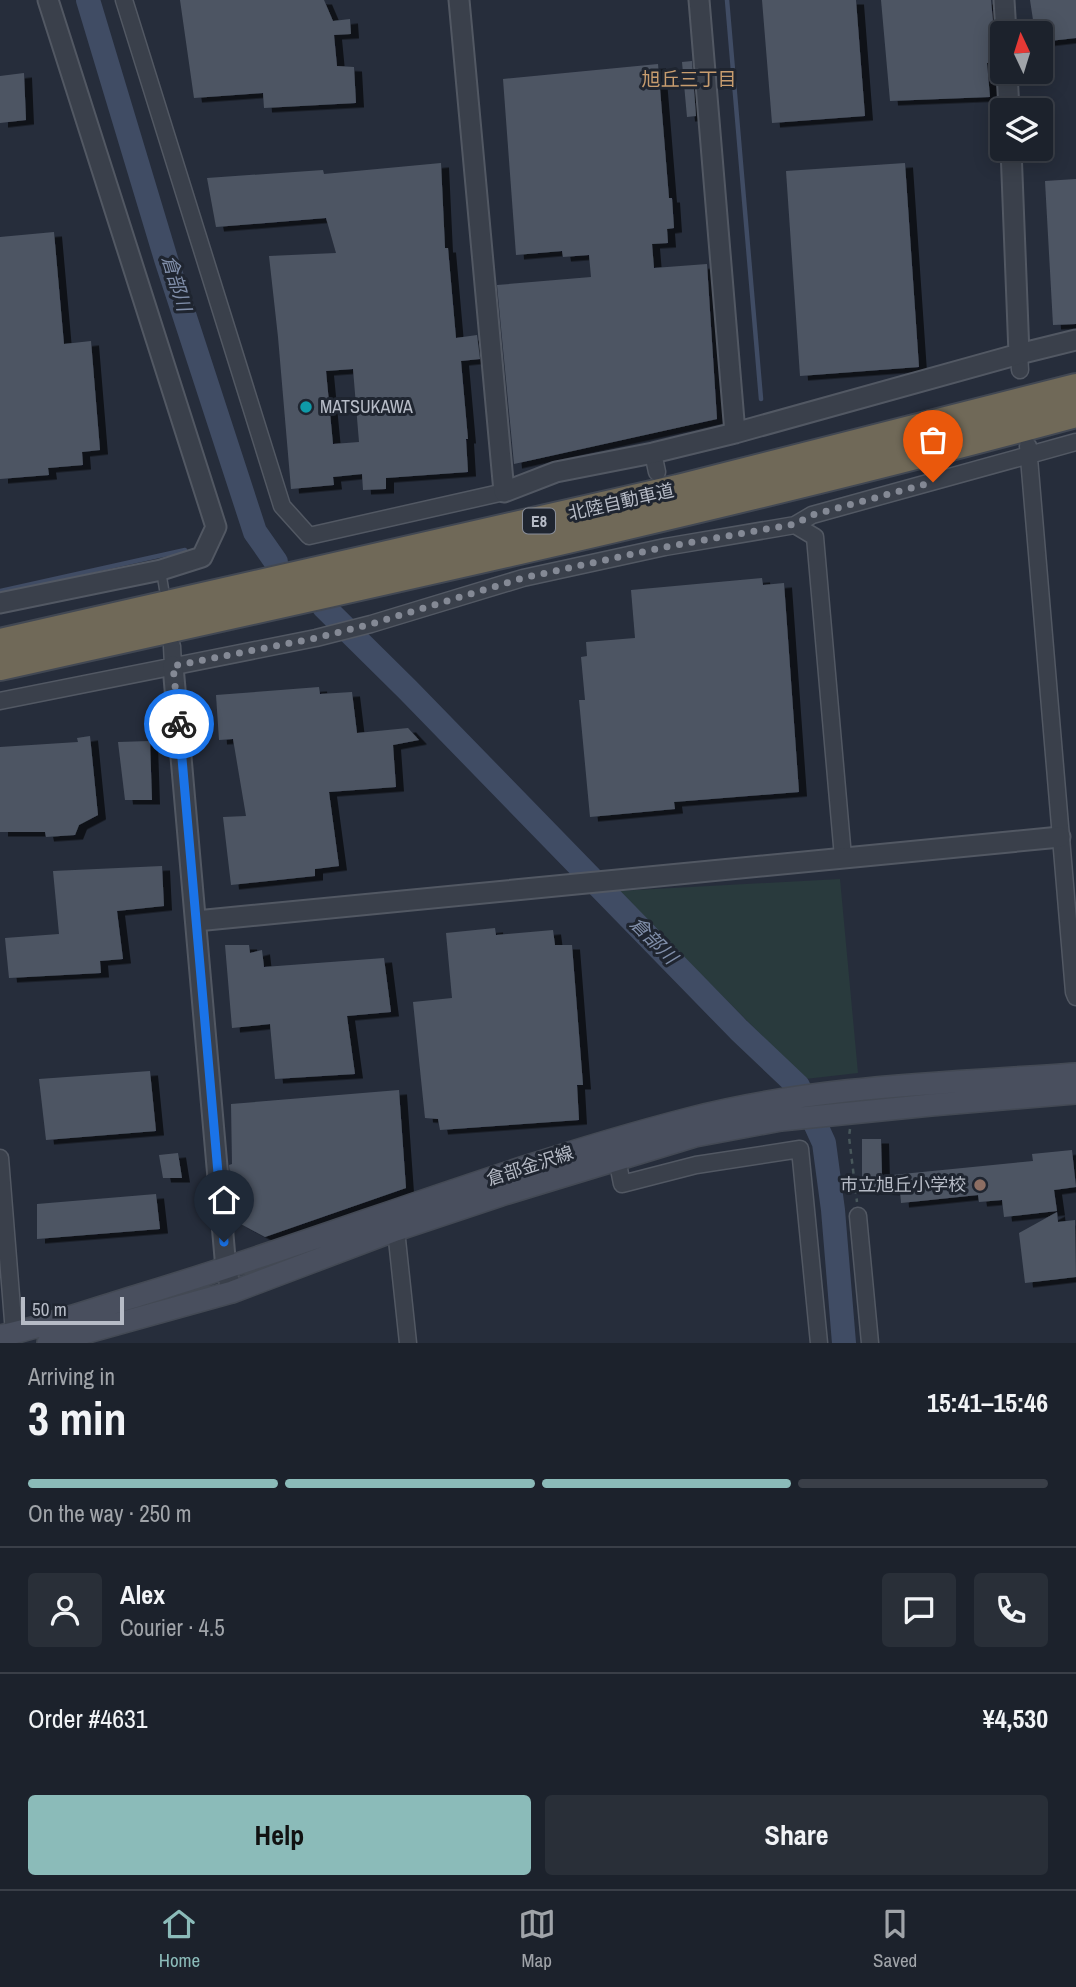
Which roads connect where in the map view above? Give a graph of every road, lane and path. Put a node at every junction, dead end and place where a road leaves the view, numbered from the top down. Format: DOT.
graph roads {
  1 [pos="48,0"];
  2 [pos="124,0"];
  3 [pos="459,0"];
  4 [pos="699,0"];
  5 [pos="1004,0"];
  6 [pos="1005,21"];
  7 [pos="1012,161"];
  8 [pos="1076,341"];
  9 [pos="1020,362"];
  10 [pos="1076,388"];
  11 [pos="1076,413"];
  12 [pos="735,433"];
  13 [pos="1076,442"];
  14 [pos="1028,451"];
  15 [pos="504,492"];
  16 [pos="795,524"];
  17 [pos="662,527"];
  18 [pos="665,547"];
  19 [pos="0,603"];
  20 [pos="0,643"];
  21 [pos="172,646"];
  22 [pos="173,666"];
  23 [pos="0,667"];
  24 [pos="0,701"];
  25 [pos="1066,848"];
  26 [pos="843,857"];
  27 [pos="196,921"];
  28 [pos="1076,997"];
  29 [pos="1076,1074"];
  30 [pos="1076,1093"];
  31 [pos="777,1110"];
  32 [pos="847,1112"];
  33 [pos="0,1158"];
  34 [pos="617,1159"];
  35 [pos="858,1216"];
  36 [pos="396,1230"];
  37 [pos="226,1269"];
  38 [pos="232,1292"];
  39 [pos="7,1334"];
  40 [pos="48,1343"];
  41 [pos="408,1343"];
  42 [pos="820,1343"];
  43 [pos="870,1343"];
  1 -- 19 [label="street"];
  2 -- 15 [label="street"];
  3 -- 15 [label="street"];
  4 -- 12 [label="street"];
  5 -- 6 [label="street"];
  7 -- 9 [label="street"];
  8 -- 9 [label="street"];
  9 -- 12 [label="street"];
  10 -- 20 [label="highway, 北陸自動車道 / E8"];
  11 -- 23 [label="highway, 北陸自動車道 / E8"];
  12 -- 15 [label="street"];
  13 -- 14 [label="street"];
  14 -- 16 [label="street"];
  14 -- 25 [label="street"];
  16 -- 18 [label="street"];
  16 -- 26 [label="street"];
  17 -- 18 [label="street"];
  18 -- 22 [label="street"];
  21 -- 22 [label="street"];
  22 -- 24 [label="street"];
  22 -- 27 [label="street"];
  25 -- 26 [label="street"];
  25 -- 28 [label="street"];
  26 -- 27 [label="street"];
  27 -- 37 [label="street"];
  29 -- 31 [label="main road, 倉部金沢線"];
  30 -- 32 [label="main road, 倉部金沢線"];
  31 -- 32 [label="main road, 倉部金沢線"];
  31 -- 34 [label="main road, 倉部金沢線"];
  31 -- 37 [label="main road, 倉部金沢線"];
  32 -- 35 [label="path"];
  33 -- 39 [label="street"];
  34 -- 36 [label="main road, 倉部金沢線"];
  34 -- 42 [label="street"];
  35 -- 43 [label="street"];
  36 -- 38 [label="main road, 倉部金沢線"];
  36 -- 41 [label="street"];
  37 -- 38 [label="street"];
  37 -- 39 [label="main road, 倉部金沢線"];
  38 -- 40 [label="main road, 倉部金沢線"];
}
